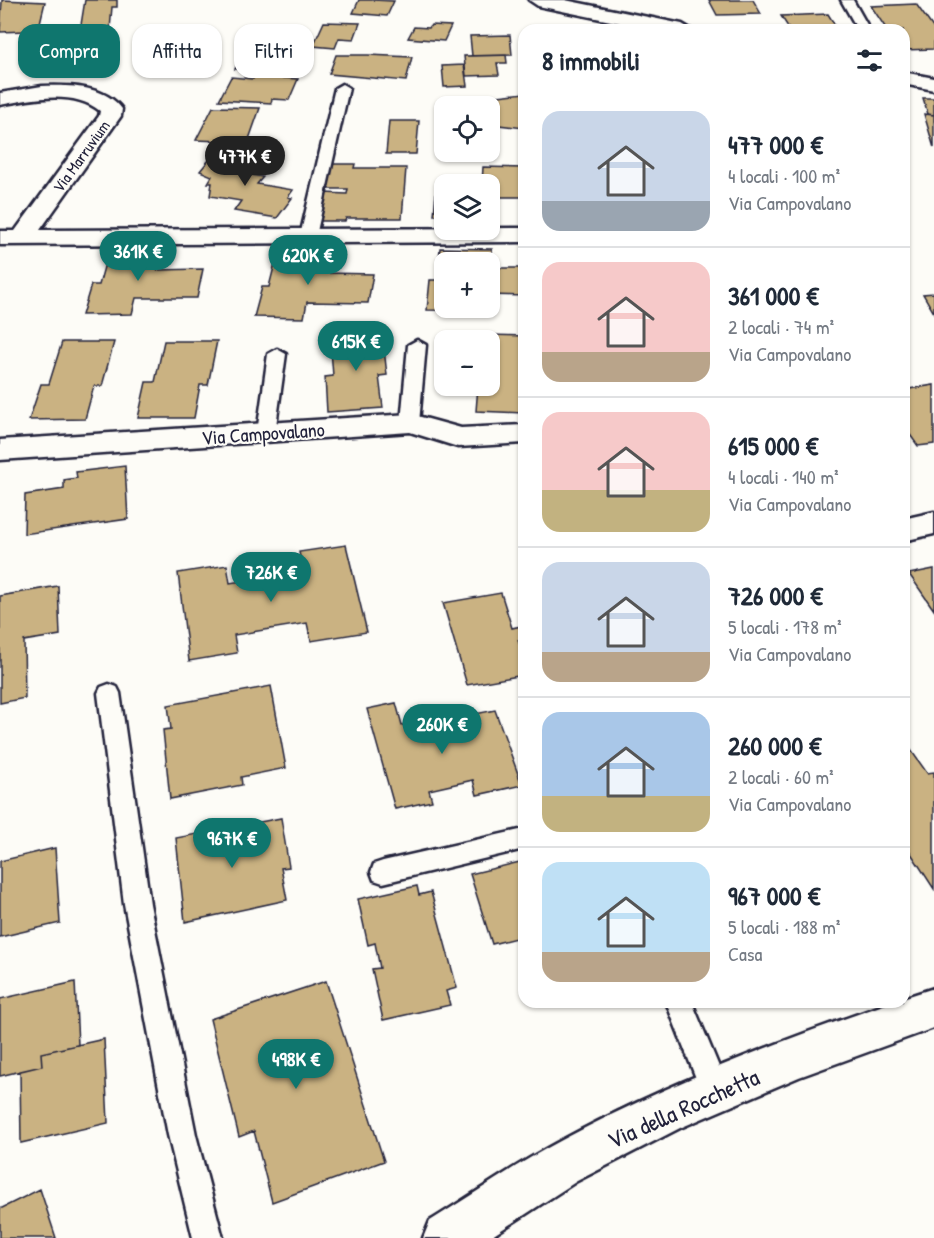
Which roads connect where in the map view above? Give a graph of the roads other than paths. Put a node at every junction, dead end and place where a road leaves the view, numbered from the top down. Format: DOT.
graph roads {
  1 [pos="540,0"];
  2 [pos="555,0"];
  3 [pos="847,0"];
  4 [pos="596,2"];
  5 [pos="646,24"];
  6 [pos="861,24"];
  7 [pos="910,79"];
  8 [pos="934,84"];
  9 [pos="342,88"];
  10 [pos="0,99"];
  11 [pos="518,235"];
  12 [pos="308,236"];
  13 [pos="11,237"];
  14 [pos="417,345"];
  15 [pos="277,354"];
  16 [pos="410,423"];
  17 [pos="266,433"];
  18 [pos="518,434"];
  19 [pos="0,450"];
  20 [pos="934,523"];
  21 [pos="910,528"];
  22 [pos="109,693"];
  23 [pos="518,840"];
  24 [pos="383,872"];
  25 [pos="681,1008"];
  26 [pos="934,1008"];
  27 [pos="715,1091"];
  28 [pos="208,1238"];
  29 [pos="447,1238"];
  1 -- 2 [label="street"];
  1 -- 4 [label="street"];
  3 -- 6 [label="lane"];
  4 -- 5 [label="street"];
  7 -- 8 [label="street"];
  9 -- 12 [label="lane"];
  10 -- 13 [label="street, Via Marruvium"];
  11 -- 12 [label="street"];
  12 -- 13 [label="street"];
  14 -- 16 [label="lane"];
  15 -- 17 [label="lane"];
  16 -- 17 [label="street, Via Campovalano"];
  16 -- 18 [label="street, Via Campovalano"];
  17 -- 19 [label="street, Via Campovalano"];
  20 -- 21 [label="street"];
  22 -- 28 [label="lane"];
  23 -- 24 [label="lane"];
  25 -- 27 [label="lane"];
  26 -- 27 [label="street, Via della Rocchetta"];
  27 -- 29 [label="street, Via della Rocchetta"];
}
